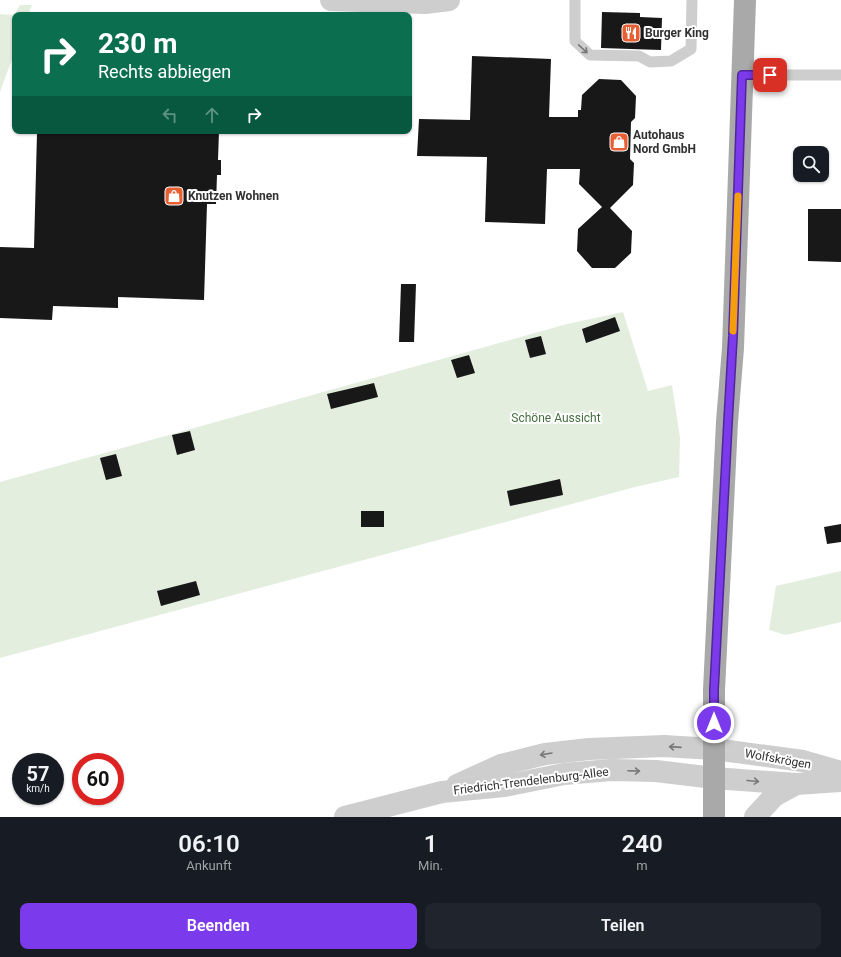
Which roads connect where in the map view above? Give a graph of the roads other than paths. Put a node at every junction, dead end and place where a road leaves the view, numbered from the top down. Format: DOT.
graph roads {
  1 [pos="331,0"];
  2 [pos="449,0"];
  3 [pos="575,0"];
  4 [pos="692,0"];
  5 [pos="745,0"];
  6 [pos="742,75"];
  7 [pos="841,75"];
  8 [pos="714,749"];
  9 [pos="841,772"];
  10 [pos="714,778"];
  11 [pos="841,781"];
  12 [pos="796,784"];
  13 [pos="442,792"];
  14 [pos="345,817"];
  15 [pos="714,817"];
  16 [pos="755,817"];
  1 -- 2 [label="street"];
  3 -- 4 [label="lane, one-way"];
  5 -- 6 [label="main road"];
  6 -- 7 [label="lane"];
  6 -- 8 [label="main road"];
  8 -- 9 [label="street, Wolfskrögen"];
  8 -- 10 [label="main road"];
  8 -- 13 [label="street, Friedrich-Trendelenburg-Allee, one-way"];
  10 -- 12 [label="street, Wolfskrögen, one-way"];
  13 -- 10 [label="street, Friedrich-Trendelenburg-Allee, one-way"];
  10 -- 15 [label="main road"];
  11 -- 12 [label="street, Wolfskrögen"];
  12 -- 16 [label="street, Wolfskrögen"];
  13 -- 14 [label="street, Friedrich-Trendelenburg-Allee"];
}
